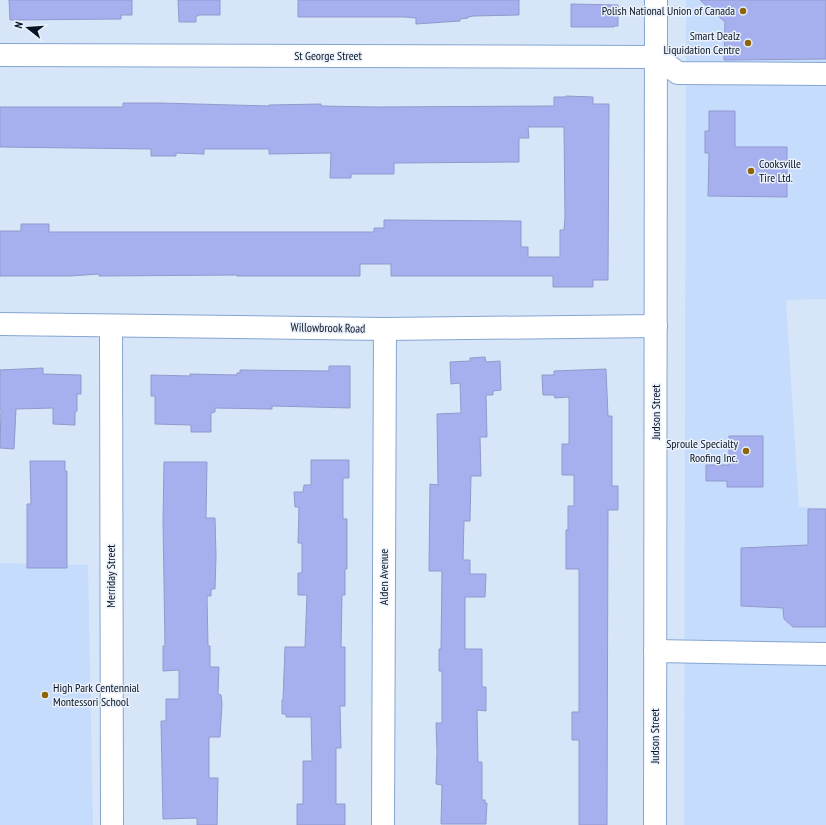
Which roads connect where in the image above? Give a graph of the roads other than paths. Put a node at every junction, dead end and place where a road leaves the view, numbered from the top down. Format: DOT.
graph roads {
  1 [pos="656,0"];
  2 [pos="0,55"];
  3 [pos="656,57"];
  4 [pos="826,74"];
  5 [pos="0,324"];
  6 [pos="111,326"];
  7 [pos="656,326"];
  8 [pos="385,329"];
  9 [pos="655,651"];
  10 [pos="826,654"];
  11 [pos="112,825"];
  12 [pos="383,825"];
  13 [pos="655,825"];
  1 -- 3 [label="street, Judson Street"];
  2 -- 3 [label="street, St George Street"];
  3 -- 4 [label="street"];
  3 -- 7 [label="street, Judson Street"];
  5 -- 6 [label="street, Willowbrook Road"];
  6 -- 8 [label="street, Willowbrook Road"];
  6 -- 11 [label="street, Merriday Street"];
  7 -- 8 [label="street, Willowbrook Road"];
  7 -- 9 [label="street, Judson Street"];
  8 -- 12 [label="street, Alden Avenue"];
  9 -- 10 [label="street"];
  9 -- 13 [label="street, Judson Street"];
}
